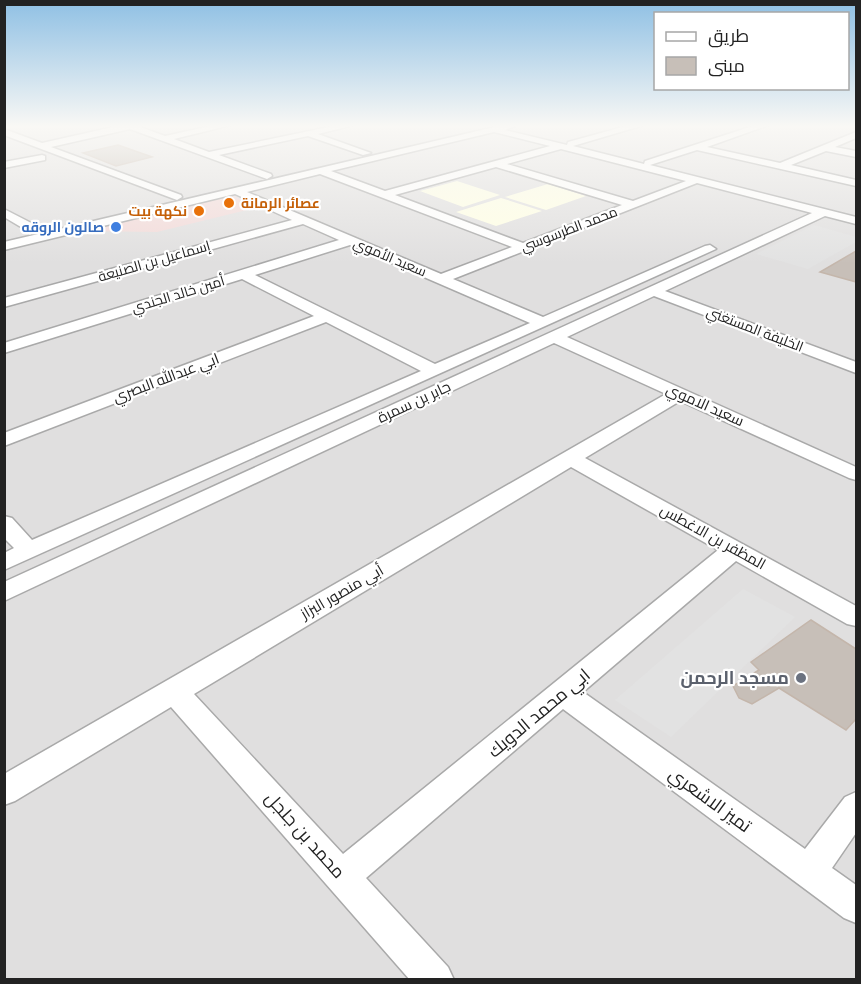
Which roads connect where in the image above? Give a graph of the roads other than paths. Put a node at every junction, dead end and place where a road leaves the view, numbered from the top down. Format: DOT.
graph roads {
  1 [pos="107,171"];
  2 [pos="254,171"];
  3 [pos="289,171"];
  4 [pos="321,171"];
  5 [pos="472,171"];
  6 [pos="520,171"];
  7 [pos="663,171"];
  8 [pos="680,171"];
  9 [pos="803,171"];
  10 [pos="267,176"];
  11 [pos="697,180"];
  12 [pos="856,183"];
  13 [pos="236,191"];
  14 [pos="384,195"];
  15 [pos="177,197"];
  16 [pos="141,198"];
  17 [pos="152,203"];
  18 [pos="634,205"];
  19 [pos="804,207"];
  20 [pos="4,212"];
  21 [pos="823,212"];
  22 [pos="856,214"];
  23 [pos="304,220"];
  24 [pos="856,220"];
  25 [pos="35,230"];
  26 [pos="4,237"];
  27 [pos="351,240"];
  28 [pos="4,246"];
  29 [pos="524,247"];
  30 [pos="243,274"];
  31 [pos="441,279"];
  32 [pos="658,289"];
  33 [pos="4,303"];
  34 [pos="327,316"];
  35 [pos="549,330"];
  36 [pos="4,348"];
  37 [pos="856,357"];
  38 [pos="856,368"];
  39 [pos="435,371"];
  40 [pos="679,394"];
  41 [pos="4,440"];
  42 [pos="570,458"];
  43 [pos="856,474"];
  44 [pos="4,523"];
  45 [pos="735,549"];
  46 [pos="29,551"];
  47 [pos="4,562"];
  48 [pos="4,592"];
  49 [pos="856,617"];
  50 [pos="174,691"];
  51 [pos="563,693"];
  52 [pos="4,790"];
  53 [pos="856,807"];
  54 [pos="808,871"];
  55 [pos="342,876"];
  56 [pos="856,906"];
  57 [pos="435,980"];
  1 -- 15 [label="street"];
  2 -- 10 [label="street"];
  3 -- 10 [label="street"];
  4 -- 13 [label="street"];
  4 -- 14 [label="street"];
  5 -- 14 [label="street"];
  6 -- 18 [label="street"];
  7 -- 11 [label="street"];
  8 -- 22 [label="street"];
  9 -- 12 [label="street"];
  10 -- 15 [label="street"];
  11 -- 18 [label="street, محمد الطرسوسي"];
  11 -- 19 [label="street"];
  13 -- 23 [label="street, سعيد الأموي"];
  13 -- 28 [label="street"];
  14 -- 29 [label="street"];
  15 -- 17 [label="street"];
  16 -- 17 [label="street"];
  17 -- 25 [label="street"];
  18 -- 29 [label="street, محمد الطرسوسي"];
  19 -- 21 [label="street"];
  19 -- 35 [label="street, جابر بن سمرة"];
  20 -- 25 [label="street"];
  21 -- 24 [label="street"];
  21 -- 32 [label="street, جابر بن سمرة"];
  23 -- 27 [label="street, سعيد الأموي"];
  23 -- 33 [label="street, إسماعيل بن الصنيعة"];
  25 -- 26 [label="street"];
  27 -- 30 [label="street, أمين خالد الجندي"];
  27 -- 31 [label="street, سعيد الأموي"];
  29 -- 31 [label="street, محمد الطرسوسي"];
  30 -- 34 [label="street"];
  30 -- 36 [label="street, أمين خالد الجندي"];
  31 -- 35 [label="street, سعيد الأموي"];
  32 -- 35 [label="street, جابر بن سمرة"];
  32 -- 37 [label="street, الخليفة المستغني"];
  32 -- 38 [label="street, الخليفة المستغني"];
  34 -- 39 [label="street"];
  34 -- 41 [label="street, ابي عبدالله البصري"];
  35 -- 39 [label="street, جابر بن سمرة"];
  35 -- 40 [label="street, سعيد الاموي"];
  35 -- 48 [label="street, جابر بن سمرة"];
  39 -- 46 [label="street, جابر بن سمرة"];
  40 -- 42 [label="street, أبي منصور البزاز"];
  40 -- 43 [label="street, سعيد الاموي"];
  42 -- 45 [label="street, المظفر بن الاغطس"];
  42 -- 50 [label="street, أبي منصور البزاز"];
  44 -- 46 [label="street"];
  45 -- 49 [label="street, المظفر بن الاغطس"];
  45 -- 51 [label="street, ابي محمد الدويك"];
  46 -- 47 [label="street, جابر بن سمرة"];
  50 -- 52 [label="street, أبي منصور البزاز"];
  50 -- 55 [label="street, محمد بن جلجل"];
  51 -- 54 [label="street, تميز الاشعري"];
  51 -- 55 [label="street, ابي محمد الدويك"];
  53 -- 54 [label="street"];
  54 -- 56 [label="street, تميز الاشعري"];
  55 -- 57 [label="street, محمد بن جلجل"];
}
